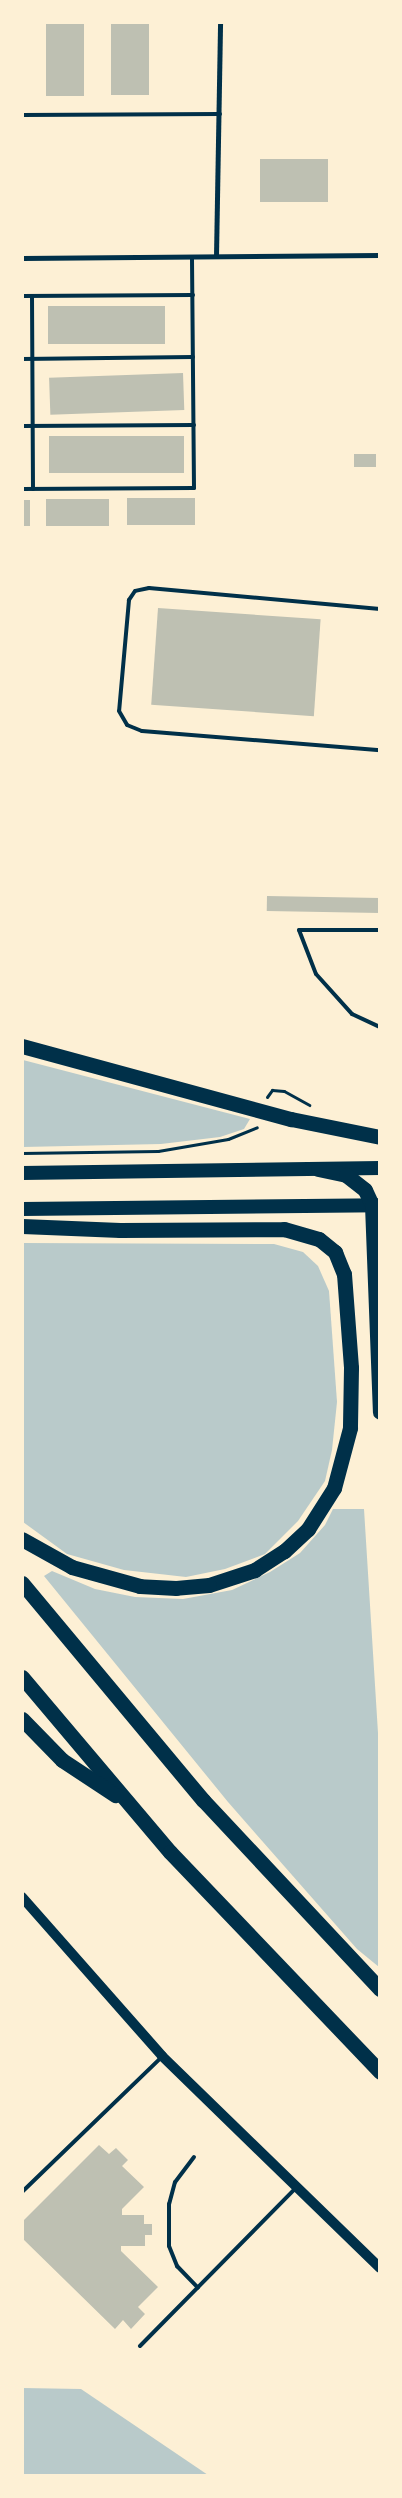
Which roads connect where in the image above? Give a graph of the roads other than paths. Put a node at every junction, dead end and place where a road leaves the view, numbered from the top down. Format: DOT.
graph roads {
  1 [pos="220,22"];
  2 [pos="220,114"];
  3 [pos="22,115"];
  4 [pos="380,255"];
  5 [pos="216,256"];
  6 [pos="192,257"];
  7 [pos="22,258"];
  8 [pos="193,295"];
  9 [pos="22,296"];
  10 [pos="32,296"];
  11 [pos="193,357"];
  12 [pos="22,359"];
  13 [pos="32,359"];
  14 [pos="194,425"];
  15 [pos="22,426"];
  16 [pos="33,426"];
  17 [pos="22,489"];
  18 [pos="33,489"];
  19 [pos="380,609"];
  20 [pos="380,750"];
  21 [pos="380,930"];
  22 [pos="380,1026"];
  23 [pos="22,1046"];
  24 [pos="380,1137"];
  25 [pos="380,1168"];
  26 [pos="318,1169"];
  27 [pos="22,1173"];
  28 [pos="376,1205"];
  29 [pos="22,1209"];
  30 [pos="22,1226"];
  31 [pos="380,1412"];
  32 [pos="22,1539"];
  33 [pos="22,1583"];
  34 [pos="22,1677"];
  35 [pos="22,1719"];
  36 [pos="126,1802"];
  37 [pos="22,1896"];
  38 [pos="380,1989"];
  39 [pos="162,2056"];
  40 [pos="380,2072"];
  41 [pos="194,2157"];
  42 [pos="296,2188"];
  43 [pos="22,2192"];
  44 [pos="380,2268"];
  45 [pos="198,2288"];
  46 [pos="140,2346"];
  1 -- 2 [label="street"];
  2 -- 3 [label="lane"];
  2 -- 5 [label="street"];
  4 -- 5 [label="street"];
  5 -- 6 [label="street"];
  6 -- 7 [label="street"];
  6 -- 8 [label="lane"];
  8 -- 10 [label="lane"];
  8 -- 11 [label="lane"];
  9 -- 10 [label="lane"];
  10 -- 13 [label="lane"];
  11 -- 13 [label="lane"];
  11 -- 14 [label="lane"];
  12 -- 13 [label="lane"];
  13 -- 16 [label="lane"];
  14 -- 16 [label="lane"];
  14 -- 18 [label="lane"];
  15 -- 16 [label="lane"];
  16 -- 18 [label="lane"];
  17 -- 18 [label="lane"];
  19 -- 20 [label="lane"];
  21 -- 22 [label="lane"];
  23 -- 24 [label="highway"];
  25 -- 26 [label="highway"];
  26 -- 27 [label="highway"];
  26 -- 28 [label="highway"];
  28 -- 29 [label="highway"];
  28 -- 31 [label="highway"];
  30 -- 32 [label="highway"];
  33 -- 38 [label="highway"];
  34 -- 36 [label="highway"];
  35 -- 36 [label="highway"];
  36 -- 40 [label="highway"];
  37 -- 39 [label="main road"];
  39 -- 42 [label="main road"];
  39 -- 43 [label="lane"];
  41 -- 45 [label="lane"];
  42 -- 44 [label="main road"];
  42 -- 45 [label="lane"];
  45 -- 46 [label="lane"];
}
